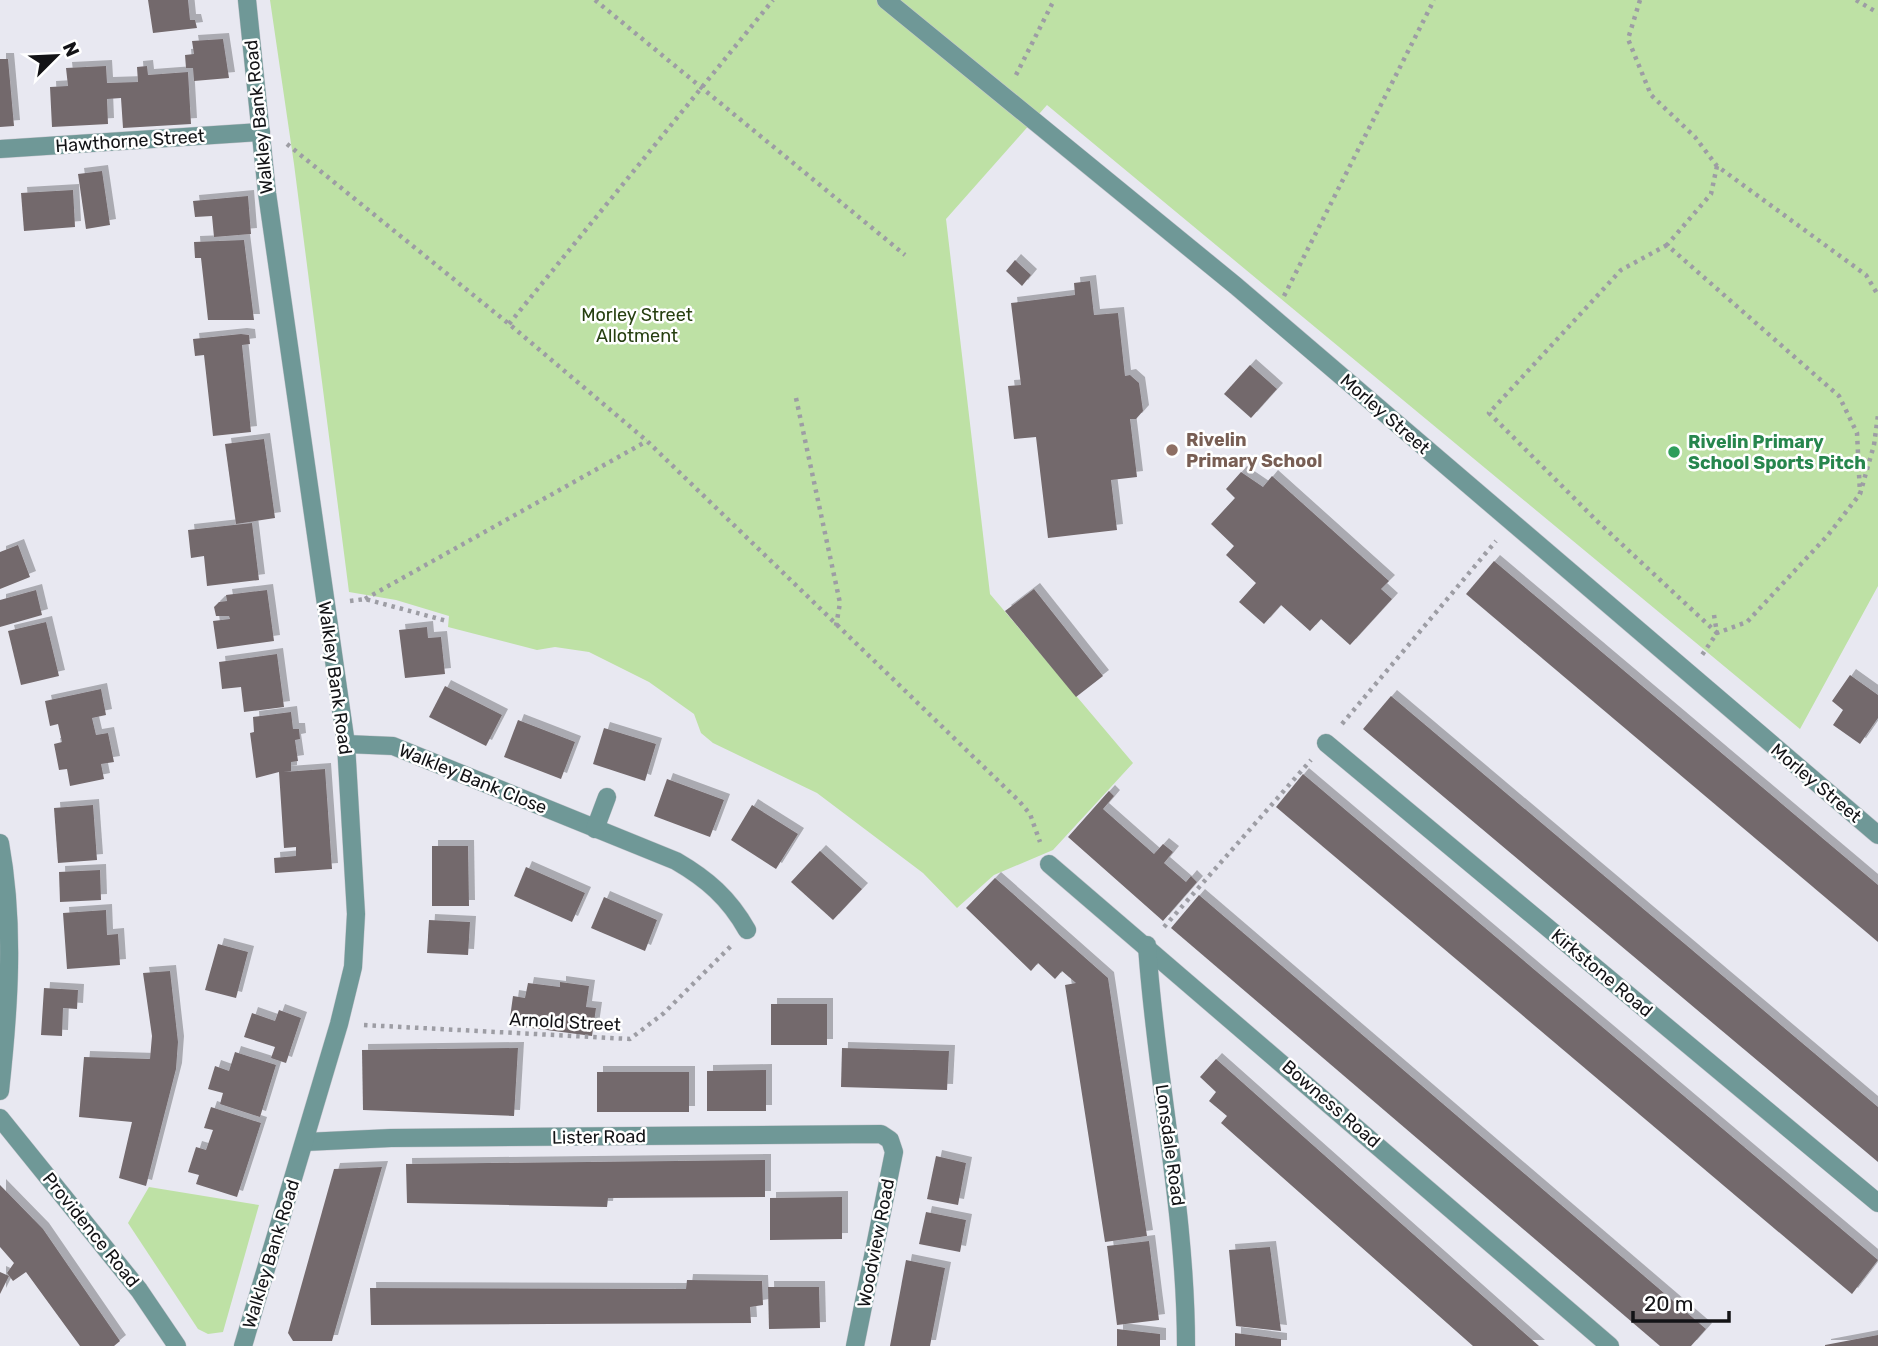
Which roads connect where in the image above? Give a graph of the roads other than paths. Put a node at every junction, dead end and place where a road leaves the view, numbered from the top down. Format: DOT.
graph roads {
  1 [pos="247,0"];
  2 [pos="886,0"];
  3 [pos="261,132"];
  4 [pos="0,149"];
  5 [pos="1326,743"];
  6 [pos="346,744"];
  7 [pos="607,797"];
  8 [pos="595,830"];
  9 [pos="1878,835"];
  10 [pos="0,843"];
  11 [pos="1049,864"];
  12 [pos="747,930"];
  13 [pos="1147,946"];
  14 [pos="0,1091"];
  15 [pos="0,1118"];
  16 [pos="890,1140"];
  17 [pos="305,1142"];
  18 [pos="1878,1203"];
  19 [pos="177,1346"];
  20 [pos="243,1346"];
  21 [pos="855,1346"];
  22 [pos="1186,1346"];
  23 [pos="1610,1346"];
  1 -- 3 [label="street, Walkley Bank Road"];
  2 -- 9 [label="street, Morley Street"];
  3 -- 4 [label="street, Hawthorne Street"];
  3 -- 6 [label="street, Walkley Bank Road"];
  5 -- 18 [label="street, Kirkstone Road"];
  6 -- 8 [label="street, Walkley Bank Close"];
  6 -- 17 [label="street, Walkley Bank Road"];
  7 -- 8 [label="street"];
  8 -- 12 [label="street, Walkley Bank Close"];
  10 -- 14 [label="street"];
  11 -- 13 [label="street, Bowness Road"];
  13 -- 22 [label="street, Lonsdale Road"];
  13 -- 23 [label="street, Bowness Road"];
  15 -- 19 [label="street, Providence Road"];
  16 -- 17 [label="street, Lister Road"];
  16 -- 21 [label="street, Woodview Road"];
  17 -- 20 [label="street, Walkley Bank Road"];
}
